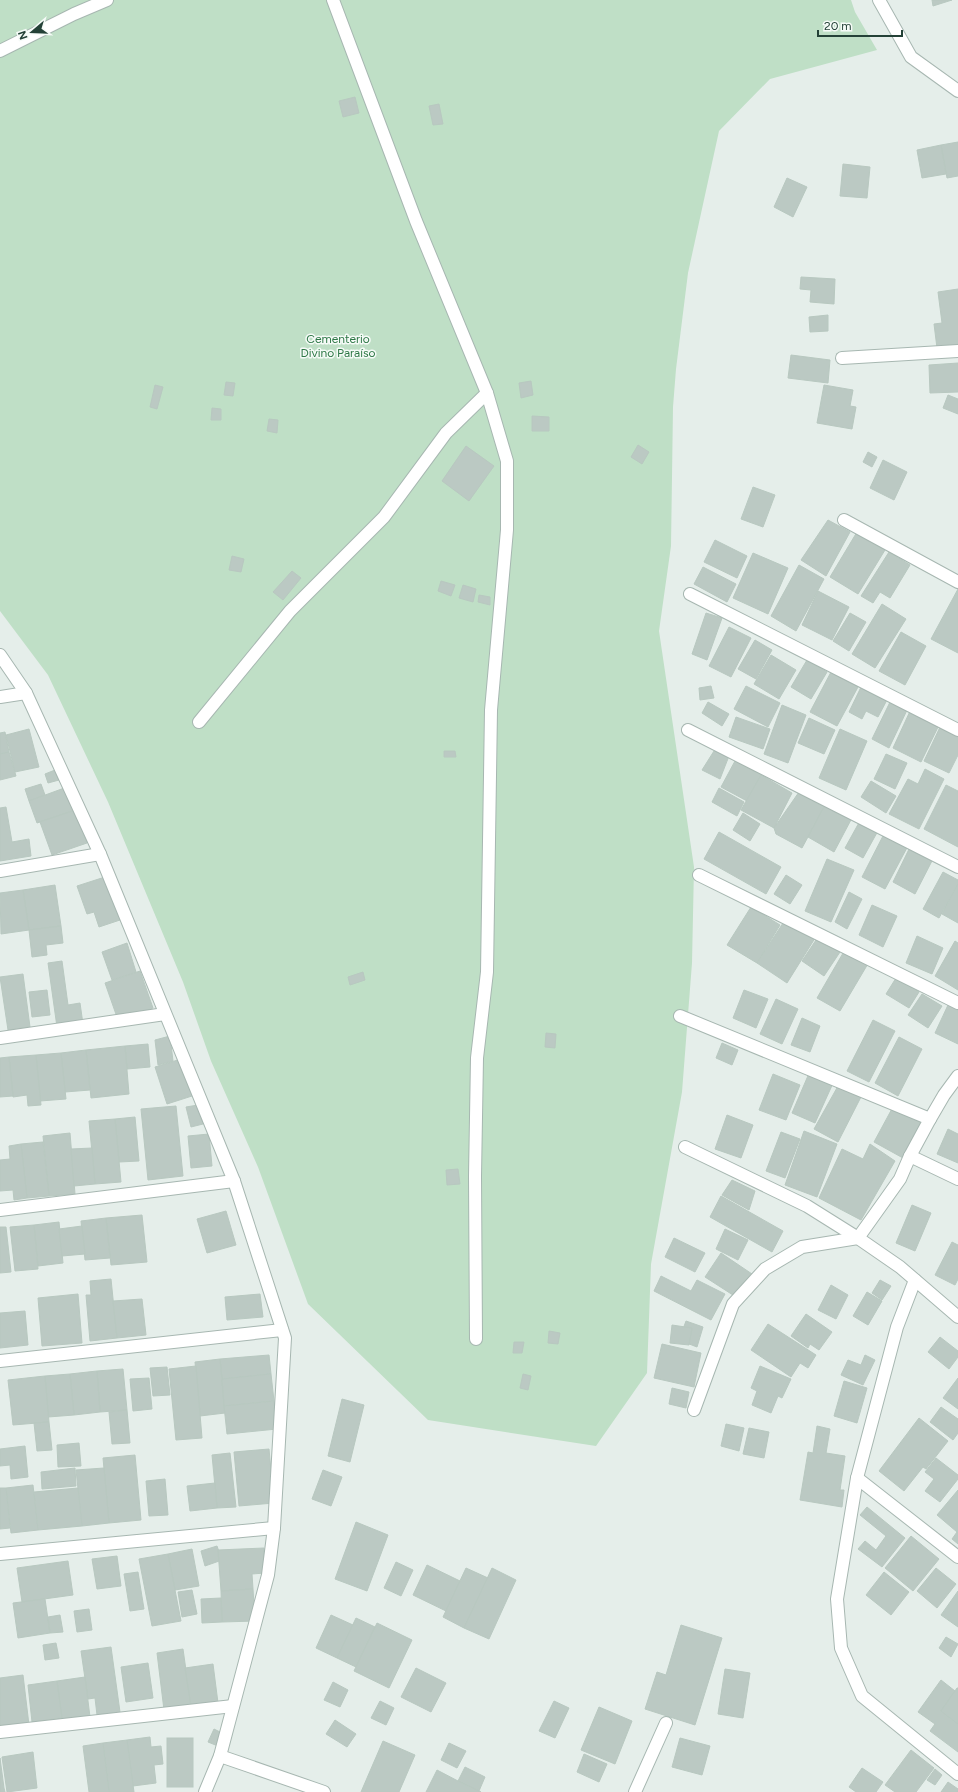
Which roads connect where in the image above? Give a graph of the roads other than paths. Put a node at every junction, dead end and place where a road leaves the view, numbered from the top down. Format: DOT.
graph roads {
  1 [pos="107,0"];
  2 [pos="333,0"];
  3 [pos="878,0"];
  4 [pos="0,51"];
  5 [pos="958,91"];
  6 [pos="958,351"];
  7 [pos="842,358"];
  8 [pos="487,393"];
  9 [pos="844,520"];
  10 [pos="958,582"];
  11 [pos="690,594"];
  12 [pos="0,655"];
  13 [pos="26,693"];
  14 [pos="0,697"];
  15 [pos="199,722"];
  16 [pos="688,730"];
  17 [pos="958,730"];
  18 [pos="100,854"];
  19 [pos="958,866"];
  20 [pos="0,871"];
  21 [pos="699,874"];
  22 [pos="958,1003"];
  23 [pos="165,1014"];
  24 [pos="680,1016"];
  25 [pos="0,1038"];
  26 [pos="958,1076"];
  27 [pos="930,1119"];
  28 [pos="685,1147"];
  29 [pos="910,1156"];
  30 [pos="958,1180"];
  31 [pos="234,1181"];
  32 [pos="0,1210"];
  33 [pos="858,1238"];
  34 [pos="914,1280"];
  35 [pos="958,1317"];
  36 [pos="282,1330"];
  37 [pos="476,1339"];
  38 [pos="0,1361"];
  39 [pos="694,1410"];
  40 [pos="857,1478"];
  41 [pos="274,1528"];
  42 [pos="0,1554"];
  43 [pos="958,1557"];
  44 [pos="233,1706"];
  45 [pos="666,1723"];
  46 [pos="0,1732"];
  47 [pos="220,1756"];
  48 [pos="958,1774"];
  49 [pos="205,1792"];
  50 [pos="324,1792"];
  51 [pos="635,1792"];
  1 -- 4 [label="street"];
  2 -- 8 [label="street"];
  3 -- 5 [label="street"];
  6 -- 7 [label="street"];
  8 -- 15 [label="street"];
  8 -- 37 [label="street"];
  9 -- 10 [label="street"];
  11 -- 17 [label="street"];
  12 -- 13 [label="street"];
  13 -- 14 [label="street"];
  13 -- 18 [label="street"];
  16 -- 19 [label="street"];
  18 -- 20 [label="street"];
  18 -- 23 [label="street"];
  21 -- 22 [label="street"];
  23 -- 25 [label="street"];
  23 -- 31 [label="street"];
  24 -- 27 [label="street"];
  26 -- 27 [label="street"];
  27 -- 29 [label="street"];
  28 -- 33 [label="street"];
  29 -- 30 [label="street"];
  29 -- 33 [label="street"];
  31 -- 32 [label="street"];
  31 -- 36 [label="street"];
  33 -- 34 [label="street"];
  33 -- 39 [label="street"];
  34 -- 35 [label="street"];
  34 -- 40 [label="street"];
  36 -- 38 [label="street"];
  36 -- 41 [label="street"];
  40 -- 43 [label="street"];
  40 -- 48 [label="street"];
  41 -- 42 [label="street"];
  41 -- 44 [label="street"];
  44 -- 46 [label="street"];
  44 -- 47 [label="street"];
  45 -- 51 [label="street"];
  47 -- 49 [label="street"];
  47 -- 50 [label="street"];
}
